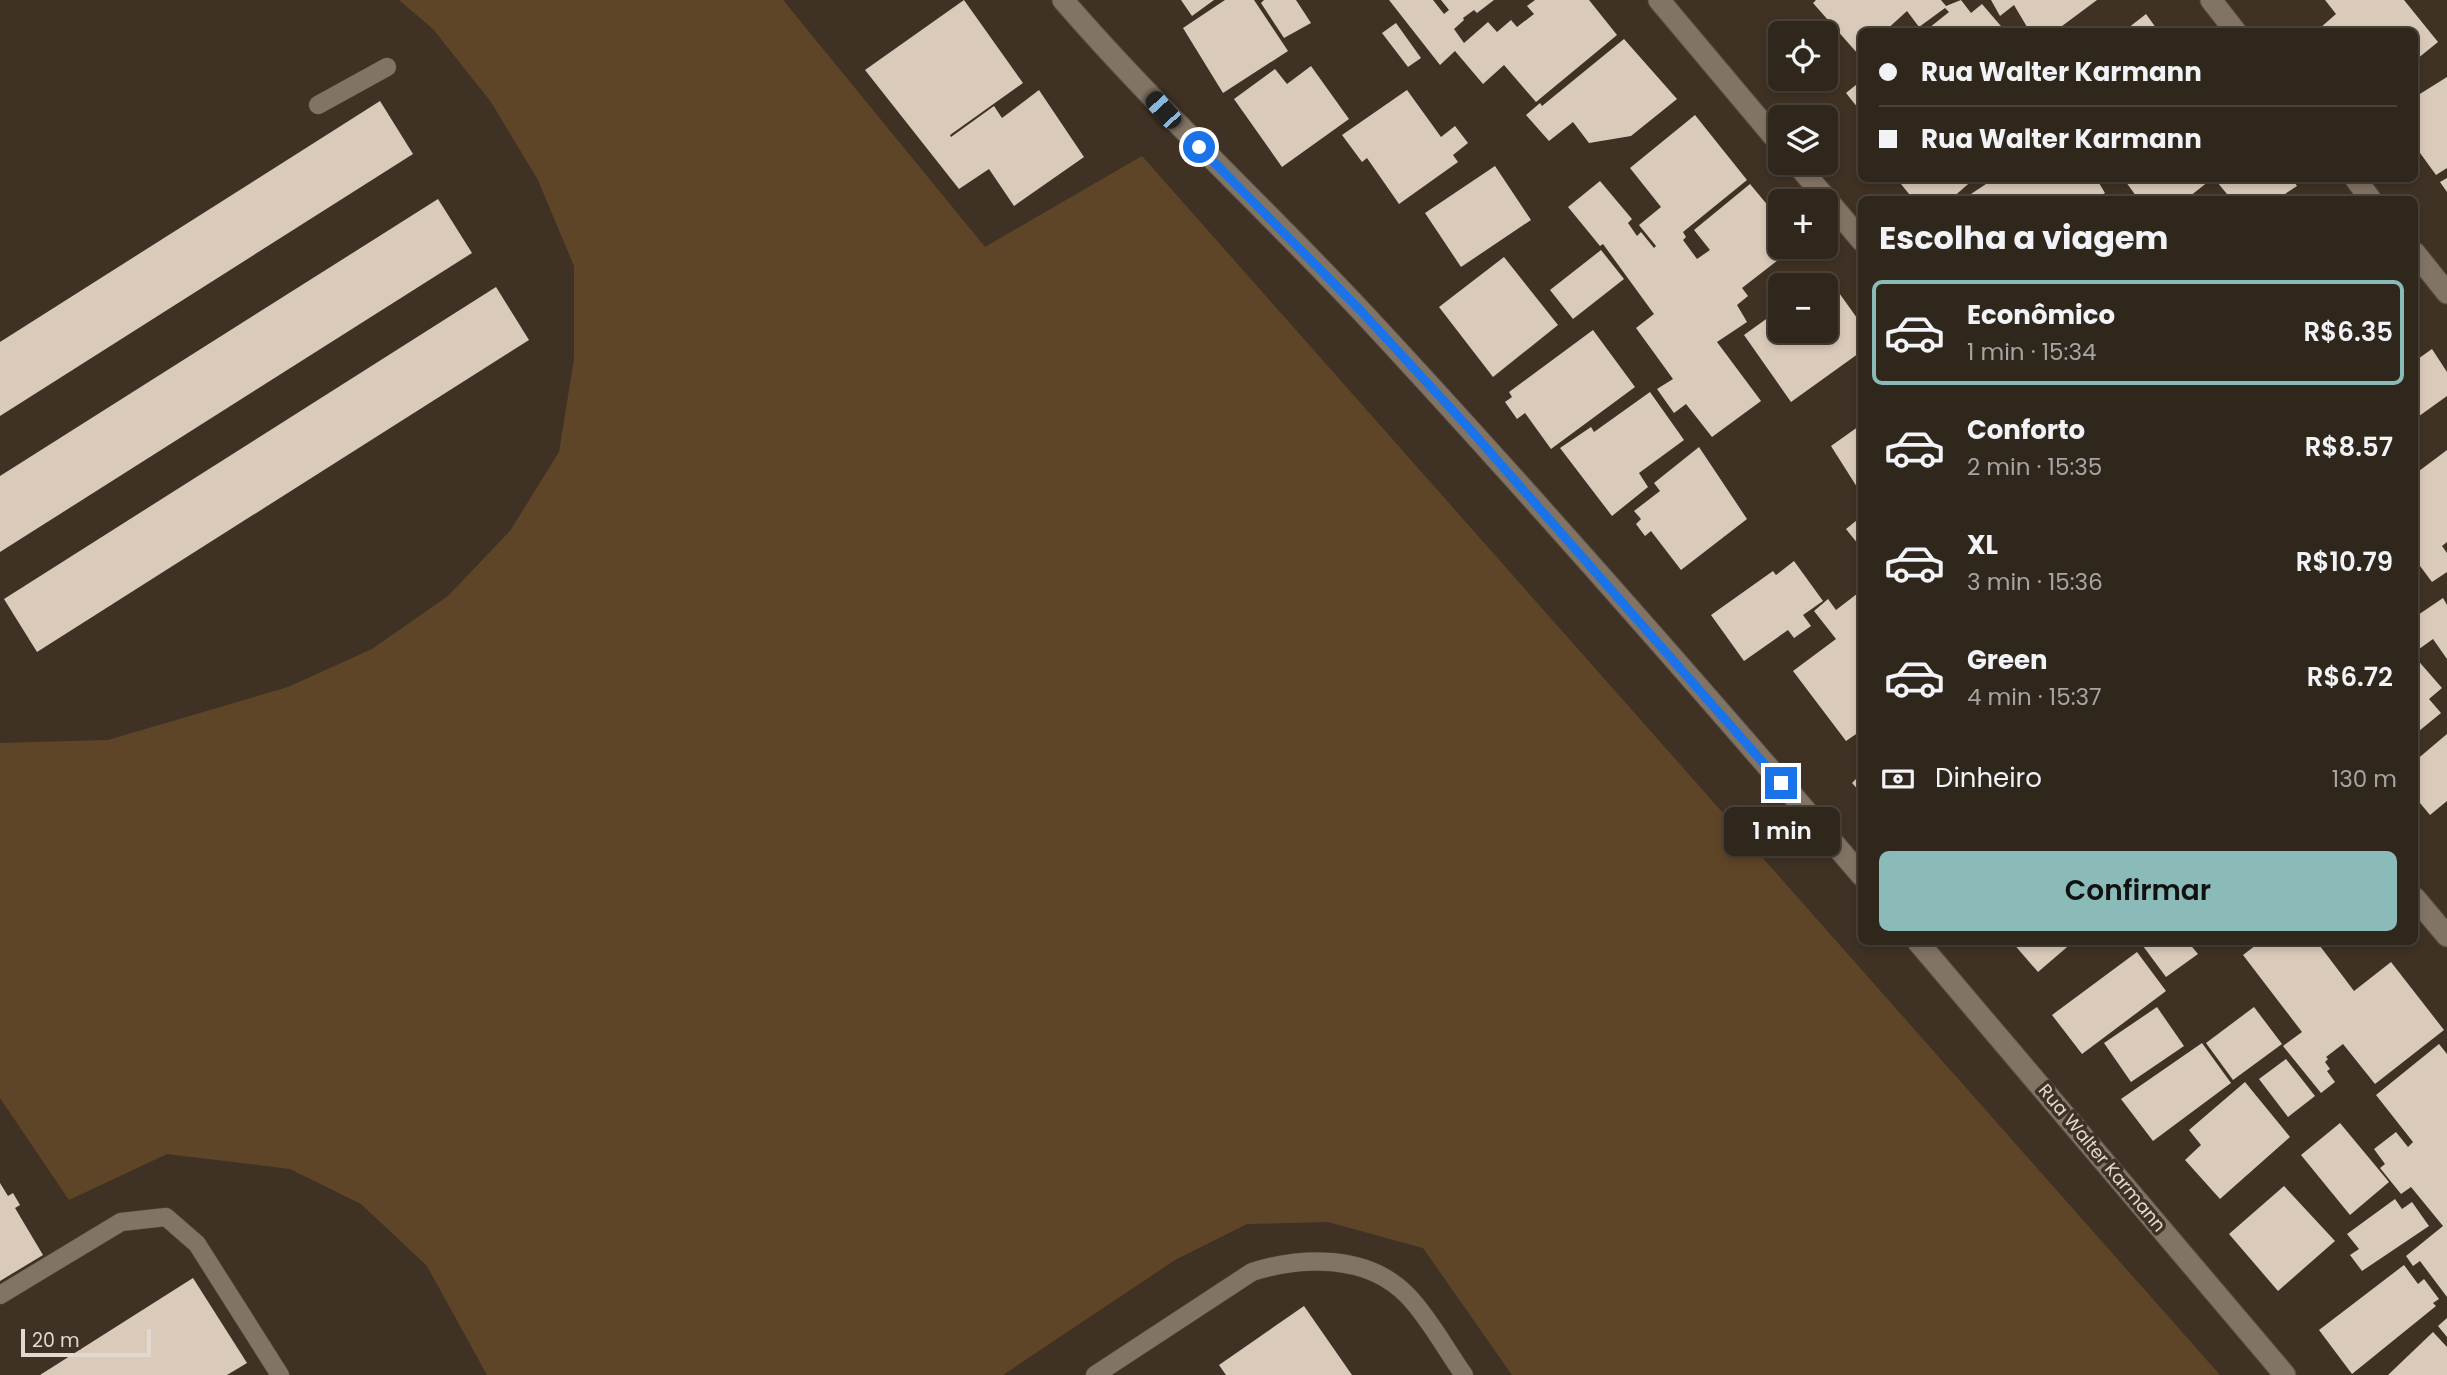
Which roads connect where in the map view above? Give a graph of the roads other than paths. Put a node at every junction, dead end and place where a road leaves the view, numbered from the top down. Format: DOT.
graph roads {
  1 [pos="1063,0"];
  2 [pos="1659,0"];
  3 [pos="2211,0"];
  4 [pos="2233,28"];
  5 [pos="387,67"];
  6 [pos="318,105"];
  7 [pos="1768,130"];
  8 [pos="1806,175"];
  9 [pos="1858,236"];
  10 [pos="2418,258"];
  11 [pos="2447,293"];
  12 [pos="1858,871"];
  13 [pos="2418,902"];
  14 [pos="2447,936"];
  15 [pos="1921,945"];
  16 [pos="0,1295"];
  17 [pos="280,1375"];
  18 [pos="1095,1375"];
  19 [pos="1464,1375"];
  20 [pos="2284,1375"];
  1 -- 12 [label="street"];
  2 -- 7 [label="street"];
  3 -- 4 [label="street"];
  5 -- 6 [label="lane"];
  8 -- 9 [label="street"];
  10 -- 11 [label="street"];
  13 -- 14 [label="street"];
  15 -- 20 [label="street, Rua Walter Karmann"];
  16 -- 17 [label="lane"];
  18 -- 19 [label="lane"];
}
